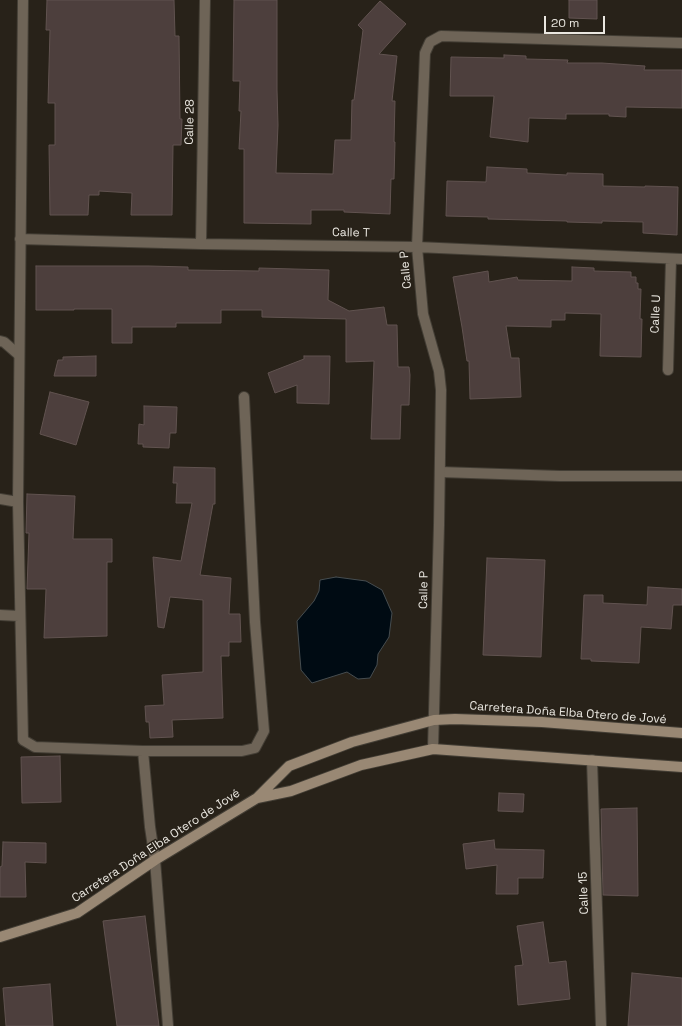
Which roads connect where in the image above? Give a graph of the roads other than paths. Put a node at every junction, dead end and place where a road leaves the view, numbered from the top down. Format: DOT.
graph roads {
  1 [pos="22,0"];
  2 [pos="205,0"];
  3 [pos="682,43"];
  4 [pos="20,239"];
  5 [pos="201,244"];
  6 [pos="417,247"];
  7 [pos="671,259"];
  8 [pos="682,259"];
  9 [pos="0,341"];
  10 [pos="20,355"];
  11 [pos="668,370"];
  12 [pos="244,397"];
  13 [pos="440,472"];
  14 [pos="682,476"];
  15 [pos="0,499"];
  16 [pos="18,502"];
  17 [pos="0,615"];
  18 [pos="20,616"];
  19 [pos="434,720"];
  20 [pos="682,733"];
  21 [pos="433,749"];
  22 [pos="143,751"];
  23 [pos="592,760"];
  24 [pos="682,766"];
  25 [pos="257,798"];
  26 [pos="155,860"];
  27 [pos="0,936"];
  28 [pos="168,1026"];
  29 [pos="601,1026"];
  1 -- 4 [label="street"];
  2 -- 5 [label="street, Calle 28"];
  3 -- 6 [label="street, Calle P"];
  4 -- 5 [label="street, Calle T"];
  4 -- 10 [label="street"];
  5 -- 6 [label="street, Calle T"];
  6 -- 7 [label="street, Calle T"];
  6 -- 13 [label="street, Calle P"];
  7 -- 8 [label="street, Calle T"];
  7 -- 11 [label="street, Calle U"];
  9 -- 10 [label="street"];
  10 -- 16 [label="street"];
  12 -- 22 [label="street"];
  13 -- 14 [label="street"];
  13 -- 19 [label="street, Calle P"];
  15 -- 16 [label="street"];
  16 -- 18 [label="street"];
  17 -- 18 [label="street"];
  18 -- 22 [label="street"];
  19 -- 20 [label="street, Carretera Doña Elba Otero de Jové"];
  19 -- 21 [label="street, Calle P"];
  19 -- 25 [label="street, Carretera Doña Elba Otero de Jové"];
  21 -- 23 [label="street, Carretera Doña Elba Otero de Jové"];
  21 -- 25 [label="street, Carretera Doña Elba Otero de Jové"];
  22 -- 26 [label="street"];
  23 -- 24 [label="street, Carretera Doña Elba Otero de Jové"];
  23 -- 29 [label="street, Calle 15"];
  25 -- 26 [label="street, Carretera Doña Elba Otero de Jové"];
  26 -- 27 [label="street, Carretera Doña Elba Otero de Jové"];
  26 -- 28 [label="street"];
}
